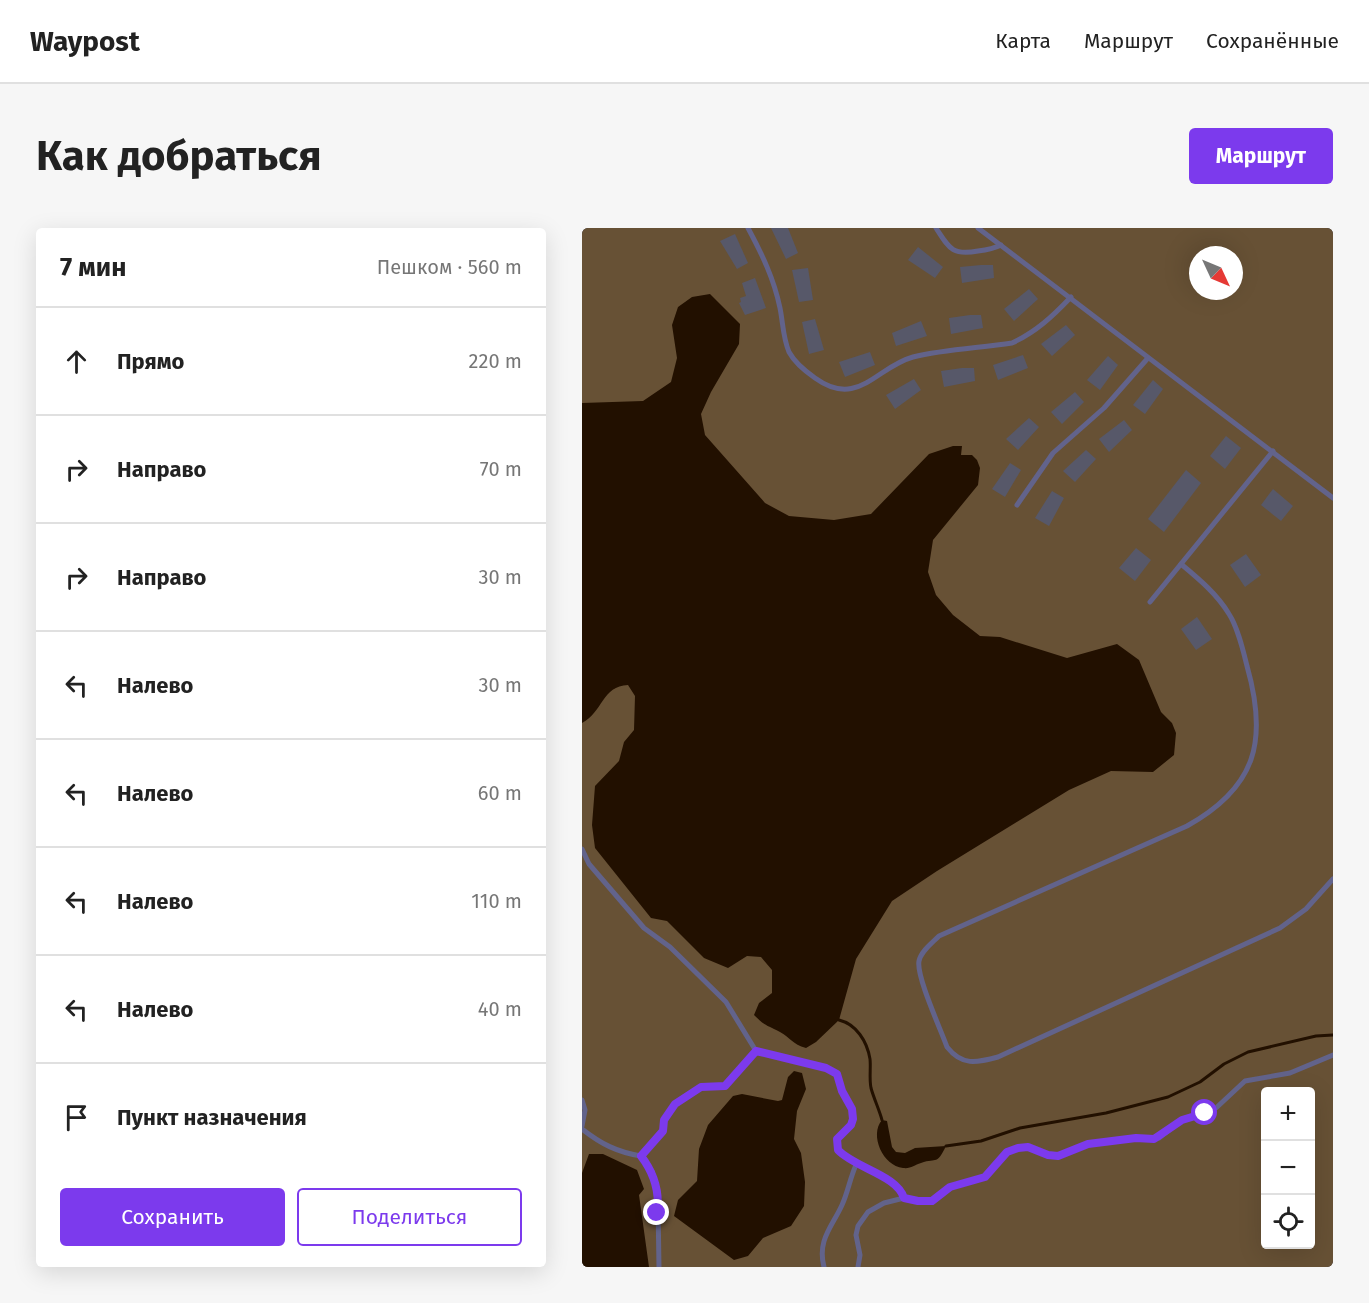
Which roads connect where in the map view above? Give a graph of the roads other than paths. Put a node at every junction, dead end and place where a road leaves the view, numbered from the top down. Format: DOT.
graph roads {
  1 [pos="748,228"];
  2 [pos="936,228"];
  3 [pos="978,228"];
  4 [pos="1001,245"];
  5 [pos="1071,297"];
  6 [pos="1148,358"];
  7 [pos="1272,451"];
  8 [pos="1333,498"];
  9 [pos="1017,505"];
  10 [pos="1181,564"];
  11 [pos="1150,602"];
  12 [pos="582,849"];
  13 [pos="1333,879"];
  14 [pos="756,1051"];
  15 [pos="1333,1055"];
  16 [pos="582,1100"];
  17 [pos="582,1127"];
  18 [pos="641,1156"];
  19 [pos="856,1165"];
  20 [pos="904,1198"];
  21 [pos="659,1267"];
  22 [pos="824,1267"];
  23 [pos="858,1267"];
  1 -- 5 [label="lane"];
  2 -- 4 [label="lane"];
  3 -- 4 [label="lane"];
  4 -- 5 [label="lane"];
  5 -- 6 [label="lane"];
  6 -- 7 [label="lane"];
  6 -- 9 [label="lane"];
  7 -- 8 [label="lane"];
  7 -- 10 [label="lane"];
  10 -- 11 [label="lane"];
  10 -- 13 [label="lane"];
  12 -- 14 [label="lane"];
  14 -- 18 [label="lane"];
  14 -- 19 [label="lane"];
  15 -- 20 [label="lane"];
  16 -- 17 [label="lane"];
  17 -- 18 [label="lane"];
  18 -- 21 [label="lane"];
  19 -- 20 [label="lane"];
  19 -- 22 [label="lane"];
  20 -- 23 [label="lane"];
}
